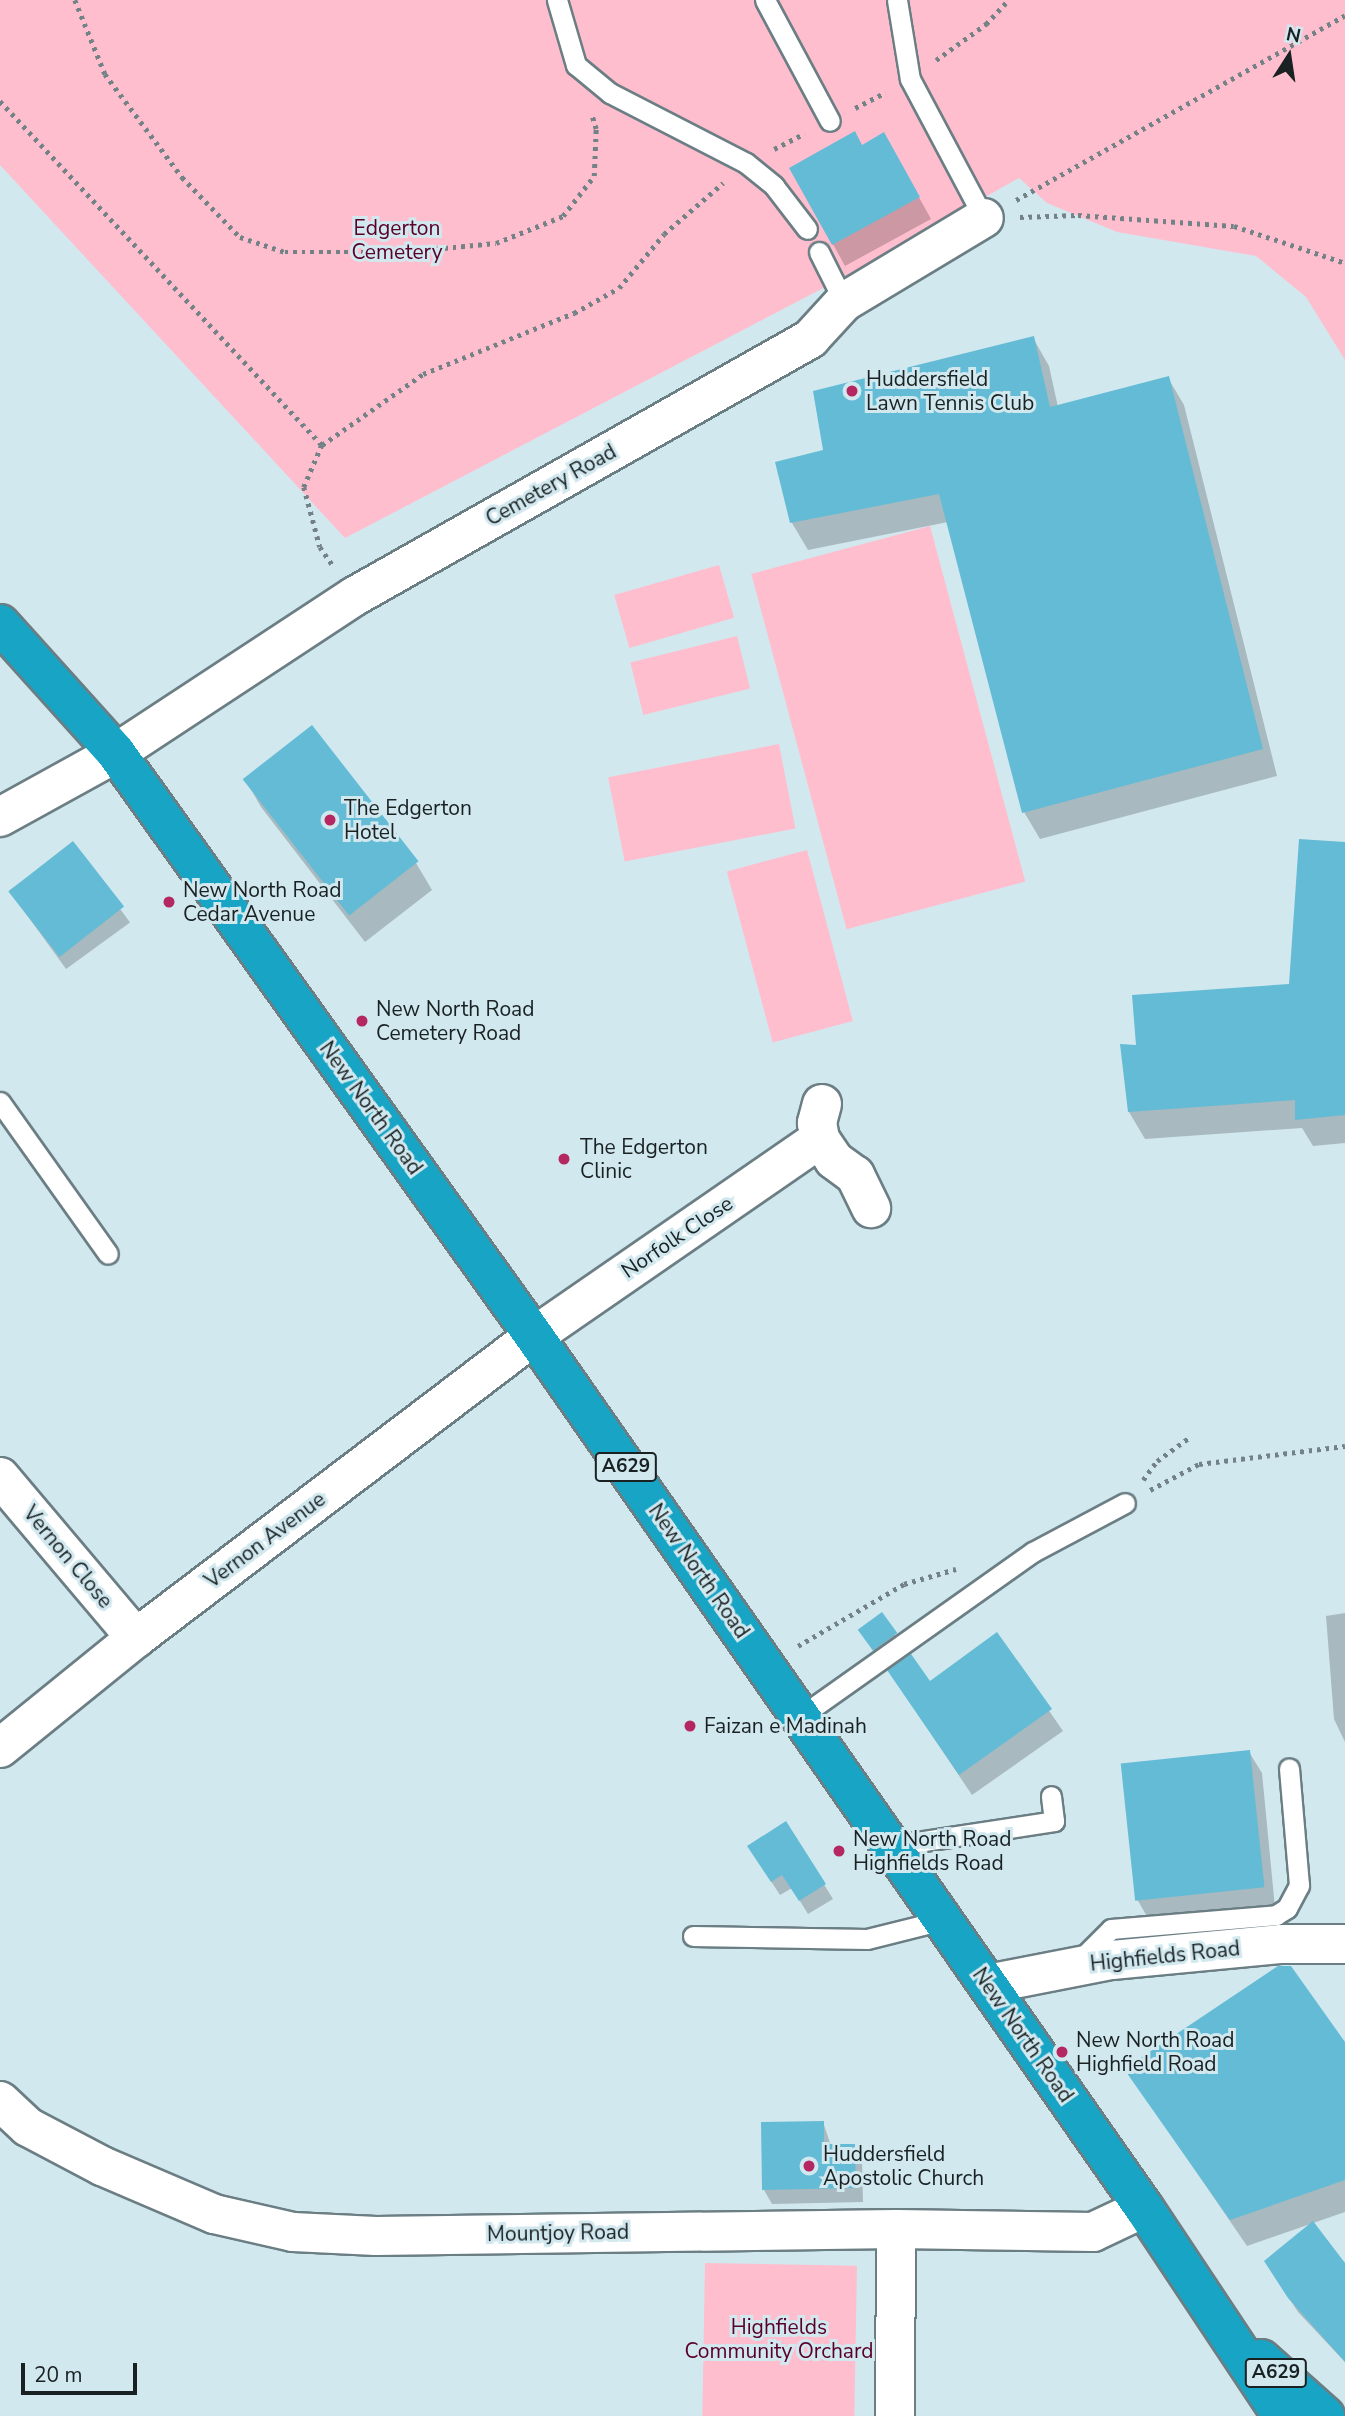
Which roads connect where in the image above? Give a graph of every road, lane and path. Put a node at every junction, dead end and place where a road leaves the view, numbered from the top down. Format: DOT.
graph roads {
  1 [pos="75,0"];
  2 [pos="557,0"];
  3 [pos="765,0"];
  4 [pos="897,0"];
  5 [pos="1008,0"];
  6 [pos="1345,15"];
  7 [pos="576,65"];
  8 [pos="910,79"];
  9 [pos="0,101"];
  10 [pos="830,121"];
  11 [pos="746,163"];
  12 [pos="984,218"];
  13 [pos="807,229"];
  14 [pos="819,252"];
  15 [pos="1345,263"];
  16 [pos="844,302"];
  17 [pos="322,445"];
  18 [pos="355,596"];
  19 [pos="0,624"];
  20 [pos="116,753"];
  21 [pos="0,817"];
  22 [pos="0,1102"];
  23 [pos="871,1208"];
  24 [pos="108,1254"];
  25 [pos="534,1336"];
  26 [pos="1189,1438"];
  27 [pos="0,1477"];
  28 [pos="1125,1503"];
  29 [pos="136,1638"];
  30 [pos="801,1716"];
  31 [pos="0,1748"];
  32 [pos="1289,1768"];
  33 [pos="1051,1796"];
  34 [pos="891,1846"];
  35 [pos="943,1920"];
  36 [pos="692,1936"];
  37 [pos="1345,1944"];
  38 [pos="1072,1968"];
  39 [pos="988,1984"];
  40 [pos="0,2101"];
  41 [pos="1144,2208"];
  42 [pos="896,2229"];
  43 [pos="1228,2330"];
  44 [pos="895,2416"];
  45 [pos="1282,2416"];
  46 [pos="1325,2416"];
  1 -- 7 [label="path"];
  2 -- 7 [label="lane"];
  3 -- 10 [label="lane"];
  4 -- 8 [label="lane"];
  5 -- 8 [label="path"];
  6 -- 12 [label="path"];
  7 -- 11 [label="lane"];
  8 -- 12 [label="lane"];
  9 -- 17 [label="path"];
  11 -- 13 [label="lane"];
  11 -- 17 [label="path"];
  12 -- 15 [label="path"];
  12 -- 16 [label="street, Cemetery Road"];
  14 -- 16 [label="lane"];
  16 -- 18 [label="street, Cemetery Road"];
  17 -- 18 [label="path"];
  18 -- 20 [label="street, Cemetery Road"];
  19 -- 20 [label="highway, New North Road / A629"];
  20 -- 21 [label="street, Cemetery Road"];
  20 -- 25 [label="highway, New North Road / A629"];
  22 -- 24 [label="lane"];
  23 -- 25 [label="street, Norfolk Close"];
  25 -- 29 [label="street, Vernon Avenue"];
  25 -- 30 [label="highway, New North Road / A629"];
  26 -- 28 [label="path"];
  27 -- 29 [label="street, Vernon Close"];
  28 -- 30 [label="lane"];
  29 -- 31 [label="street, Vernon Avenue"];
  30 -- 34 [label="highway, New North Road / A629"];
  32 -- 38 [label="lane"];
  33 -- 34 [label="lane"];
  34 -- 35 [label="highway, New North Road / A629"];
  35 -- 36 [label="lane"];
  35 -- 39 [label="highway, New North Road / A629"];
  37 -- 38 [label="street, Highfields Road"];
  38 -- 39 [label="street, Highfields Road"];
  39 -- 41 [label="highway, New North Road / A629"];
  40 -- 42 [label="street, Mountjoy Road"];
  41 -- 42 [label="street, Mountjoy Road"];
  41 -- 43 [label="highway, New North Road / A629"];
  42 -- 44 [label="street"];
  43 -- 45 [label="highway, New North Road / A629"];
  43 -- 46 [label="highway, New North Road / A629"];
}
